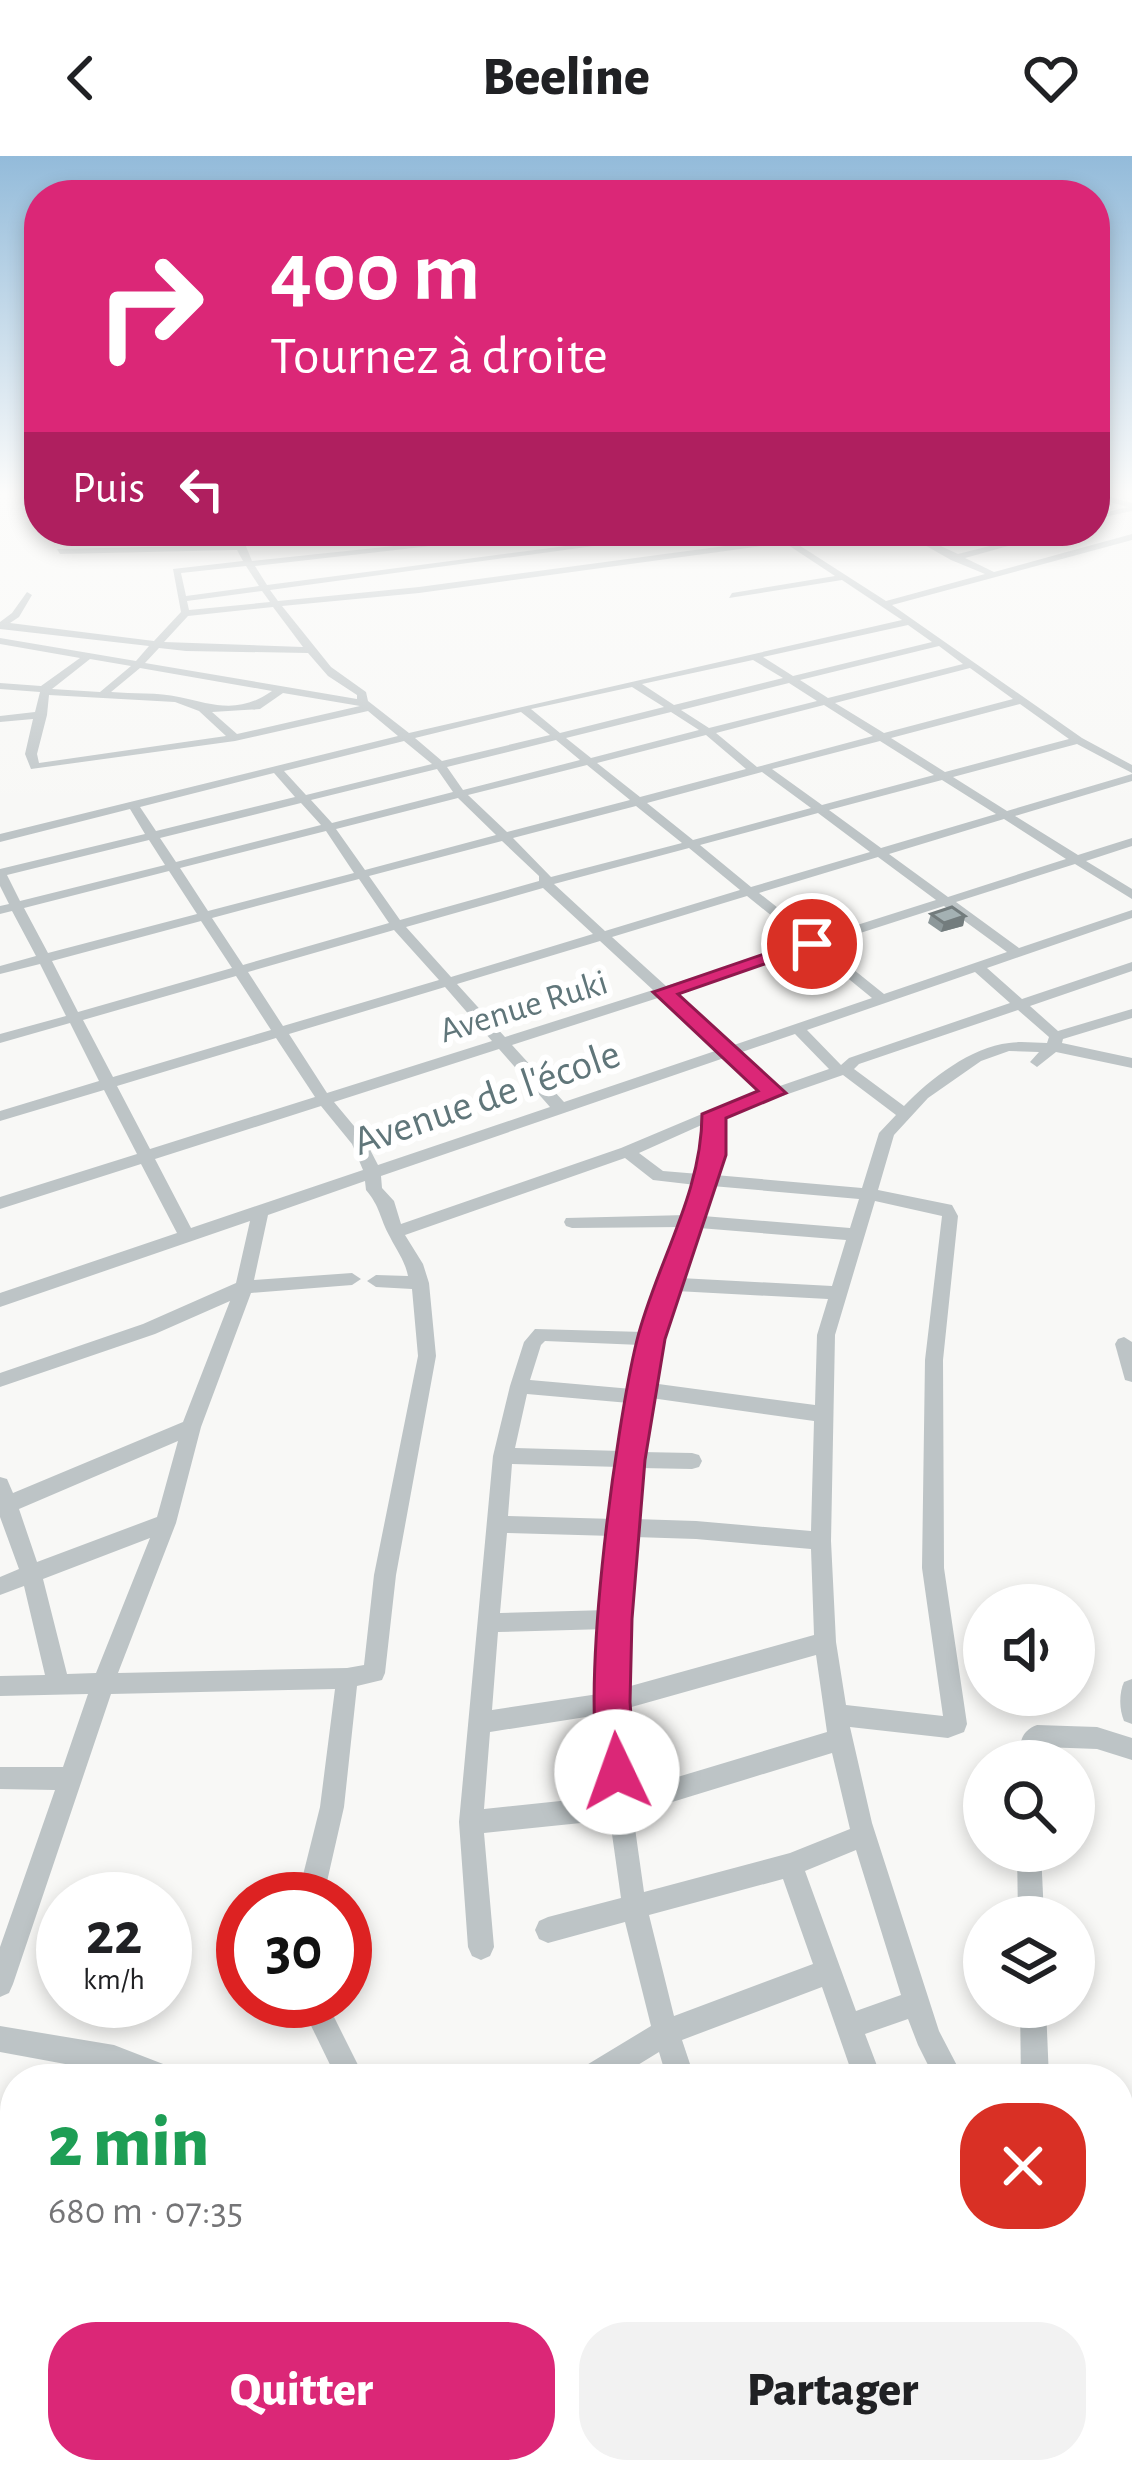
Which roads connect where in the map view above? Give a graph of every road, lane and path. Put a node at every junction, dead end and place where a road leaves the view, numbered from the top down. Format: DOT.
graph roads {
  1 [pos="181,599"];
  2 [pos="25,600"];
  3 [pos="276,600"];
  4 [pos="331,600"];
  5 [pos="878,600"];
  6 [pos="901,600"];
  7 [pos="885,604"];
  8 [pos="280,606"];
  9 [pos="185,613"];
  10 [pos="908,622"];
  11 [pos="1,626"];
  12 [pos="60,630"];
  13 [pos="0,640"];
  14 [pos="940,643"];
  15 [pos="157,644"];
  16 [pos="38,646"];
  17 [pos="313,650"];
  18 [pos="754,656"];
  19 [pos="86,658"];
  20 [pos="136,665"];
  21 [pos="971,665"];
  22 [pos="788,677"];
  23 [pos="633,683"];
  24 [pos="0,686"];
  25 [pos="281,689"];
  26 [pos="47,691"];
  27 [pos="105,692"];
  28 [pos="823,699"];
  29 [pos="1022,700"];
  30 [pos="367,704"];
  31 [pos="673,707"];
  32 [pos="523,708"];
  33 [pos="202,709"];
  34 [pos="42,715"];
  35 [pos="0,719"];
  36 [pos="707,731"];
  37 [pos="555,736"];
  38 [pos="883,736"];
  39 [pos="236,738"];
  40 [pos="409,738"];
  41 [pos="1078,740"];
  42 [pos="584,762"];
  43 [pos="440,765"];
  44 [pos="759,769"];
  45 [pos="277,770"];
  46 [pos="941,775"];
  47 [pos="1131,776"];
  48 [pos="460,794"];
  49 [pos="302,799"];
  50 [pos="132,804"];
  51 [pos="635,804"];
  52 [pos="819,810"];
  53 [pos="1000,816"];
  54 [pos="329,827"];
  55 [pos="154,835"];
  56 [pos="508,837"];
  57 [pos="0,838"];
  58 [pos="1132,842"];
  59 [pos="690,847"];
  60 [pos="880,855"];
  61 [pos="1072,861"];
  62 [pos="175,866"];
  63 [pos="0,873"];
  64 [pos="361,875"];
  65 [pos="545,883"];
  66 [pos="747,892"];
  67 [pos="1132,895"];
  68 [pos="946,902"];
  69 [pos="8,908"];
  70 [pos="1132,914"];
  71 [pos="207,918"];
  72 [pos="397,925"];
  73 [pos="606,934"];
  74 [pos="812,944"];
  75 [pos="1017,953"];
  76 [pos="42,959"];
  77 [pos="1132,966"];
  78 [pos="978,968"];
  79 [pos="0,970"];
  80 [pos="242,972"];
  81 [pos="448,981"];
  82 [pos="663,992"];
  83 [pos="882,999"];
  84 [pos="1019,1003"];
  85 [pos="1132,1013"];
  86 [pos="73,1018"];
  87 [pos="797,1028"];
  88 [pos="280,1031"];
  89 [pos="0,1039"];
  90 [pos="1055,1041"];
  91 [pos="504,1043"];
  92 [pos="731,1051"];
  93 [pos="1036,1062"];
  94 [pos="1132,1063"];
  95 [pos="842,1070"];
  96 [pos="106,1085"];
  97 [pos="774,1093"];
  98 [pos="324,1100"];
  99 [pos="561,1109"];
  100 [pos="714,1114"];
  101 [pos="905,1114"];
  102 [pos="0,1116"];
  103 [pos="627,1152"];
  104 [pos="146,1158"];
  105 [pos="375,1173"];
  106 [pos="704,1179"];
  107 [pos="870,1194"];
  108 [pos="0,1203"];
  109 [pos="261,1208"];
  110 [pos="690,1221"];
  111 [pos="572,1222"];
  112 [pos="395,1232"];
  113 [pos="858,1235"];
  114 [pos="188,1238"];
  115 [pos="352,1280"];
  116 [pos="376,1281"];
  117 [pos="419,1283"];
  118 [pos="666,1284"];
  119 [pos="244,1287"];
  120 [pos="839,1293"];
  121 [pos="0,1300"];
  122 [pos="651,1339"];
  123 [pos="1124,1344"];
  124 [pos="1132,1375"];
  125 [pos="0,1380"];
  126 [pos="519,1386"];
  127 [pos="639,1397"];
  128 [pos="822,1414"];
  129 [pos="191,1427"];
  130 [pos="503,1456"];
  131 [pos="630,1460"];
  132 [pos="692,1461"];
  133 [pos="2,1500"];
  134 [pos="166,1523"];
  135 [pos="498,1524"];
  136 [pos="625,1528"];
  137 [pos="821,1541"];
  138 [pos="32,1574"];
  139 [pos="0,1586"];
  140 [pos="616,1619"];
  141 [pos="489,1623"];
  142 [pos="825,1642"];
  143 [pos="346,1678"];
  144 [pos="104,1681"];
  145 [pos="58,1685"];
  146 [pos="0,1686"];
  147 [pos="1132,1689"];
  148 [pos="613,1702"];
  149 [pos="1132,1713"];
  150 [pos="481,1723"];
  151 [pos="838,1727"];
  152 [pos="1032,1740"];
  153 [pos="1132,1749"];
  154 [pos="0,1778"];
  155 [pos="72,1779"];
  156 [pos="619,1807"];
  157 [pos="471,1822"];
  158 [pos="864,1835"];
  159 [pos="790,1865"];
  160 [pos="316,1872"];
  161 [pos="631,1905"];
  162 [pos="548,1930"];
  163 [pos="481,1947"];
  164 [pos="828,1972"];
  165 [pos="0,1984"];
  166 [pos="917,2003"];
  167 [pos="848,2026"];
  168 [pos="326,2028"];
  169 [pos="1034,2028"];
  170 [pos="665,2033"];
  171 [pos="0,2039"];
  172 [pos="92,2064"];
  173 [pos="344,2064"];
  174 [pos="614,2064"];
  175 [pos="676,2064"];
  176 [pos="862,2064"];
  177 [pos="942,2064"];
  178 [pos="1035,2064"];
  1 -- 9 [label="street"];
  2 -- 11 [label="street"];
  3 -- 8 [label="street"];
  4 -- 8 [label="street"];
  5 -- 7 [label="street"];
  6 -- 7 [label="street"];
  7 -- 10 [label="street"];
  8 -- 9 [label="street"];
  8 -- 17 [label="street"];
  9 -- 15 [label="street"];
  10 -- 14 [label="street"];
  10 -- 18 [label="street"];
  11 -- 12 [label="street"];
  12 -- 15 [label="street"];
  12 -- 16 [label="street"];
  13 -- 16 [label="street"];
  14 -- 21 [label="street"];
  14 -- 22 [label="street"];
  15 -- 17 [label="street"];
  15 -- 20 [label="street"];
  16 -- 19 [label="street"];
  17 -- 30 [label="street"];
  18 -- 22 [label="street"];
  18 -- 23 [label="street"];
  19 -- 20 [label="street"];
  19 -- 26 [label="street"];
  20 -- 25 [label="street"];
  20 -- 27 [label="street"];
  21 -- 28 [label="street"];
  21 -- 29 [label="street"];
  22 -- 28 [label="street"];
  22 -- 31 [label="street"];
  23 -- 31 [label="street"];
  23 -- 32 [label="street"];
  24 -- 26 [label="street"];
  25 -- 30 [label="street"];
  25 -- 33 [label="street"];
  26 -- 27 [label="street"];
  26 -- 34 [label="street"];
  27 -- 33 [label="street"];
  28 -- 36 [label="street"];
  28 -- 38 [label="street"];
  29 -- 38 [label="street"];
  29 -- 41 [label="street"];
  30 -- 39 [label="street"];
  30 -- 40 [label="street"];
  31 -- 36 [label="street"];
  31 -- 37 [label="street"];
  32 -- 37 [label="street"];
  32 -- 40 [label="street"];
  33 -- 39 [label="street"];
  34 -- 35 [label="street"];
  34 -- 39 [label="street"];
  36 -- 42 [label="street"];
  36 -- 44 [label="street"];
  37 -- 42 [label="street"];
  37 -- 43 [label="street"];
  38 -- 44 [label="street"];
  38 -- 46 [label="street"];
  40 -- 43 [label="street"];
  40 -- 45 [label="street"];
  41 -- 46 [label="street"];
  41 -- 47 [label="street"];
  42 -- 48 [label="street"];
  42 -- 51 [label="street"];
  43 -- 48 [label="street"];
  43 -- 49 [label="street"];
  44 -- 51 [label="street"];
  44 -- 52 [label="street"];
  45 -- 49 [label="street"];
  45 -- 50 [label="street"];
  46 -- 52 [label="street"];
  46 -- 53 [label="street"];
  47 -- 53 [label="street"];
  48 -- 54 [label="street"];
  48 -- 56 [label="street"];
  49 -- 54 [label="street"];
  49 -- 55 [label="street"];
  50 -- 55 [label="street"];
  50 -- 57 [label="street"];
  51 -- 56 [label="street"];
  51 -- 59 [label="street"];
  52 -- 59 [label="street"];
  52 -- 60 [label="street"];
  53 -- 60 [label="street"];
  53 -- 61 [label="street"];
  54 -- 62 [label="street"];
  54 -- 64 [label="street"];
  55 -- 62 [label="street"];
  55 -- 63 [label="street"];
  56 -- 64 [label="street"];
  56 -- 65 [label="street"];
  58 -- 61 [label="street, Avenue Ruki"];
  59 -- 65 [label="street"];
  59 -- 66 [label="street"];
  60 -- 66 [label="street"];
  60 -- 68 [label="street"];
  61 -- 67 [label="street"];
  61 -- 68 [label="street, Avenue Ruki"];
  62 -- 69 [label="street"];
  62 -- 71 [label="street"];
  63 -- 69 [label="street"];
  64 -- 71 [label="street"];
  64 -- 72 [label="street"];
  65 -- 72 [label="street"];
  65 -- 73 [label="street"];
  66 -- 73 [label="street"];
  66 -- 74 [label="street"];
  68 -- 74 [label="street, Avenue Ruki"];
  68 -- 75 [label="street"];
  69 -- 76 [label="street"];
  70 -- 75 [label="street, Avenue de l'école"];
  71 -- 76 [label="street"];
  71 -- 80 [label="street"];
  72 -- 80 [label="street"];
  72 -- 81 [label="street"];
  73 -- 81 [label="street"];
  73 -- 82 [label="street"];
  74 -- 82 [label="street, Avenue Ruki"];
  74 -- 83 [label="street"];
  75 -- 78 [label="street, Avenue de l'école"];
  76 -- 79 [label="street"];
  76 -- 86 [label="street"];
  77 -- 84 [label="street"];
  78 -- 83 [label="street, Avenue de l'école"];
  78 -- 84 [label="street"];
  80 -- 86 [label="street"];
  80 -- 88 [label="street"];
  81 -- 88 [label="street"];
  81 -- 91 [label="street"];
  82 -- 91 [label="street, Avenue Ruki"];
  82 -- 92 [label="street"];
  83 -- 87 [label="street, Avenue de l'école"];
  84 -- 90 [label="street"];
  84 -- 95 [label="street"];
  85 -- 90 [label="street"];
  86 -- 89 [label="street"];
  86 -- 96 [label="street"];
  87 -- 92 [label="street, Avenue de l'école"];
  87 -- 95 [label="street"];
  88 -- 96 [label="street"];
  88 -- 98 [label="street"];
  90 -- 93 [label="street"];
  90 -- 94 [label="street"];
  90 -- 101 [label="street"];
  91 -- 98 [label="street, Avenue Ruki"];
  91 -- 99 [label="street"];
  92 -- 97 [label="street"];
  92 -- 99 [label="street, Avenue de l'école"];
  95 -- 97 [label="street"];
  95 -- 101 [label="street"];
  96 -- 102 [label="street"];
  96 -- 104 [label="street"];
  97 -- 100 [label="street"];
  98 -- 104 [label="street, Avenue Ruki"];
  98 -- 105 [label="street"];
  99 -- 105 [label="street, Avenue de l'école"];
  100 -- 103 [label="street"];
  100 -- 106 [label="street"];
  101 -- 107 [label="street"];
  103 -- 106 [label="street"];
  103 -- 112 [label="street"];
  104 -- 108 [label="street, Avenue Ruki"];
  104 -- 114 [label="street"];
  105 -- 109 [label="street, Avenue de l'école"];
  105 -- 112 [label="street"];
  106 -- 107 [label="street"];
  106 -- 110 [label="street"];
  107 -- 113 [label="street"];
  107 -- 151 [label="street"];
  109 -- 114 [label="street, Avenue de l'école"];
  109 -- 119 [label="street"];
  110 -- 111 [label="street"];
  110 -- 113 [label="street"];
  110 -- 118 [label="street"];
  112 -- 117 [label="street"];
  113 -- 120 [label="street"];
  114 -- 121 [label="street, Avenue de l'école"];
  115 -- 119 [label="street"];
  116 -- 117 [label="street"];
  117 -- 143 [label="street"];
  118 -- 120 [label="street"];
  118 -- 122 [label="street"];
  119 -- 125 [label="street"];
  119 -- 129 [label="street"];
  120 -- 128 [label="street"];
  122 -- 126 [label="street"];
  122 -- 127 [label="street"];
  123 -- 124 [label="street"];
  126 -- 127 [label="street"];
  126 -- 130 [label="street"];
  127 -- 128 [label="street"];
  127 -- 131 [label="street"];
  128 -- 137 [label="street"];
  129 -- 133 [label="street"];
  129 -- 134 [label="street"];
  130 -- 131 [label="street"];
  130 -- 135 [label="street"];
  131 -- 132 [label="street"];
  131 -- 136 [label="street"];
  133 -- 138 [label="street"];
  134 -- 138 [label="street"];
  134 -- 144 [label="street"];
  135 -- 136 [label="street"];
  135 -- 141 [label="street"];
  136 -- 137 [label="street"];
  136 -- 140 [label="street"];
  137 -- 142 [label="street"];
  138 -- 139 [label="street"];
  138 -- 145 [label="street"];
  140 -- 141 [label="street"];
  140 -- 148 [label="street"];
  141 -- 150 [label="street"];
  142 -- 148 [label="street"];
  142 -- 151 [label="street"];
  143 -- 144 [label="street"];
  143 -- 160 [label="street"];
  144 -- 145 [label="street"];
  144 -- 155 [label="street"];
  145 -- 146 [label="street"];
  147 -- 149 [label="street"];
  148 -- 150 [label="street"];
  148 -- 156 [label="street"];
  150 -- 157 [label="street"];
  151 -- 156 [label="street"];
  151 -- 158 [label="street"];
  152 -- 153 [label="street"];
  154 -- 155 [label="street"];
  155 -- 165 [label="street"];
  156 -- 157 [label="street"];
  156 -- 161 [label="street"];
  157 -- 163 [label="street"];
  158 -- 159 [label="street"];
  158 -- 166 [label="street"];
  159 -- 161 [label="street"];
  159 -- 164 [label="street"];
  161 -- 162 [label="street"];
  161 -- 170 [label="street"];
  164 -- 167 [label="street"];
  164 -- 170 [label="street"];
  166 -- 167 [label="street"];
  166 -- 177 [label="street"];
  167 -- 176 [label="street"];
  168 -- 173 [label="street"];
  169 -- 178 [label="street"];
  170 -- 174 [label="street"];
  170 -- 175 [label="street"];
  171 -- 172 [label="street"];
}
